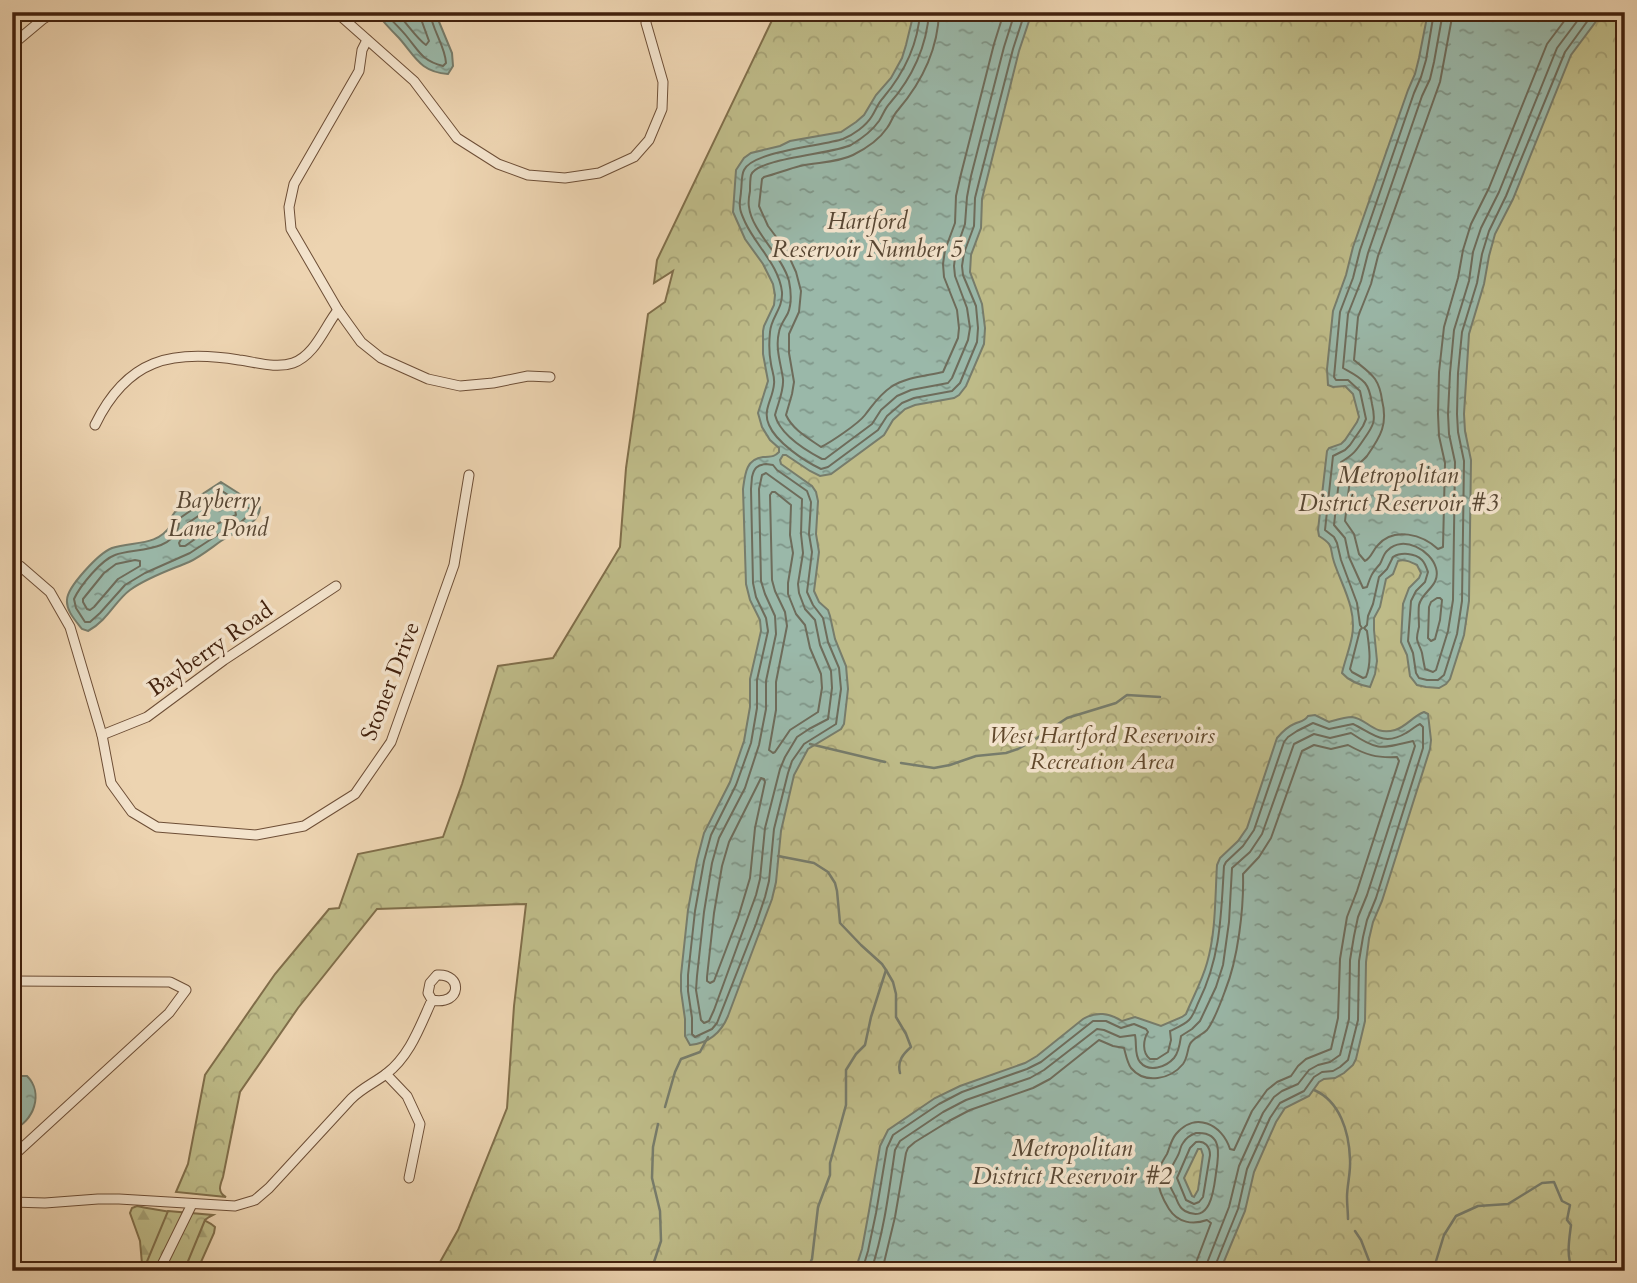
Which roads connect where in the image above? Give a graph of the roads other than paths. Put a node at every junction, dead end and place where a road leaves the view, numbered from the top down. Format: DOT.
graph roads {
  1 [pos="55,12"];
  2 [pos="336,12"];
  3 [pos="647,12"];
  4 [pos="367,40"];
  5 [pos="12,45"];
  6 [pos="338,310"];
  7 [pos="550,377"];
  8 [pos="95,425"];
  9 [pos="469,475"];
  10 [pos="12,564"];
  11 [pos="336,586"];
  12 [pos="102,735"];
  13 [pos="12,981"];
  14 [pos="432,1000"];
  15 [pos="386,1074"];
  16 [pos="12,1157"];
  17 [pos="410,1178"];
  18 [pos="12,1202"];
  19 [pos="192,1204"];
  20 [pos="159,1271"];
  1 -- 5 [label="street"];
  2 -- 4 [label="street"];
  3 -- 4 [label="street"];
  4 -- 6 [label="street"];
  6 -- 7 [label="street"];
  6 -- 8 [label="street"];
  9 -- 12 [label="street, Stoner Drive"];
  10 -- 12 [label="street, Stoner Drive"];
  11 -- 12 [label="street, Bayberry Road"];
  13 -- 16 [label="street"];
  14 -- 15 [label="street"];
  15 -- 17 [label="street"];
  15 -- 19 [label="street"];
  18 -- 19 [label="street"];
  19 -- 20 [label="street"];
}
